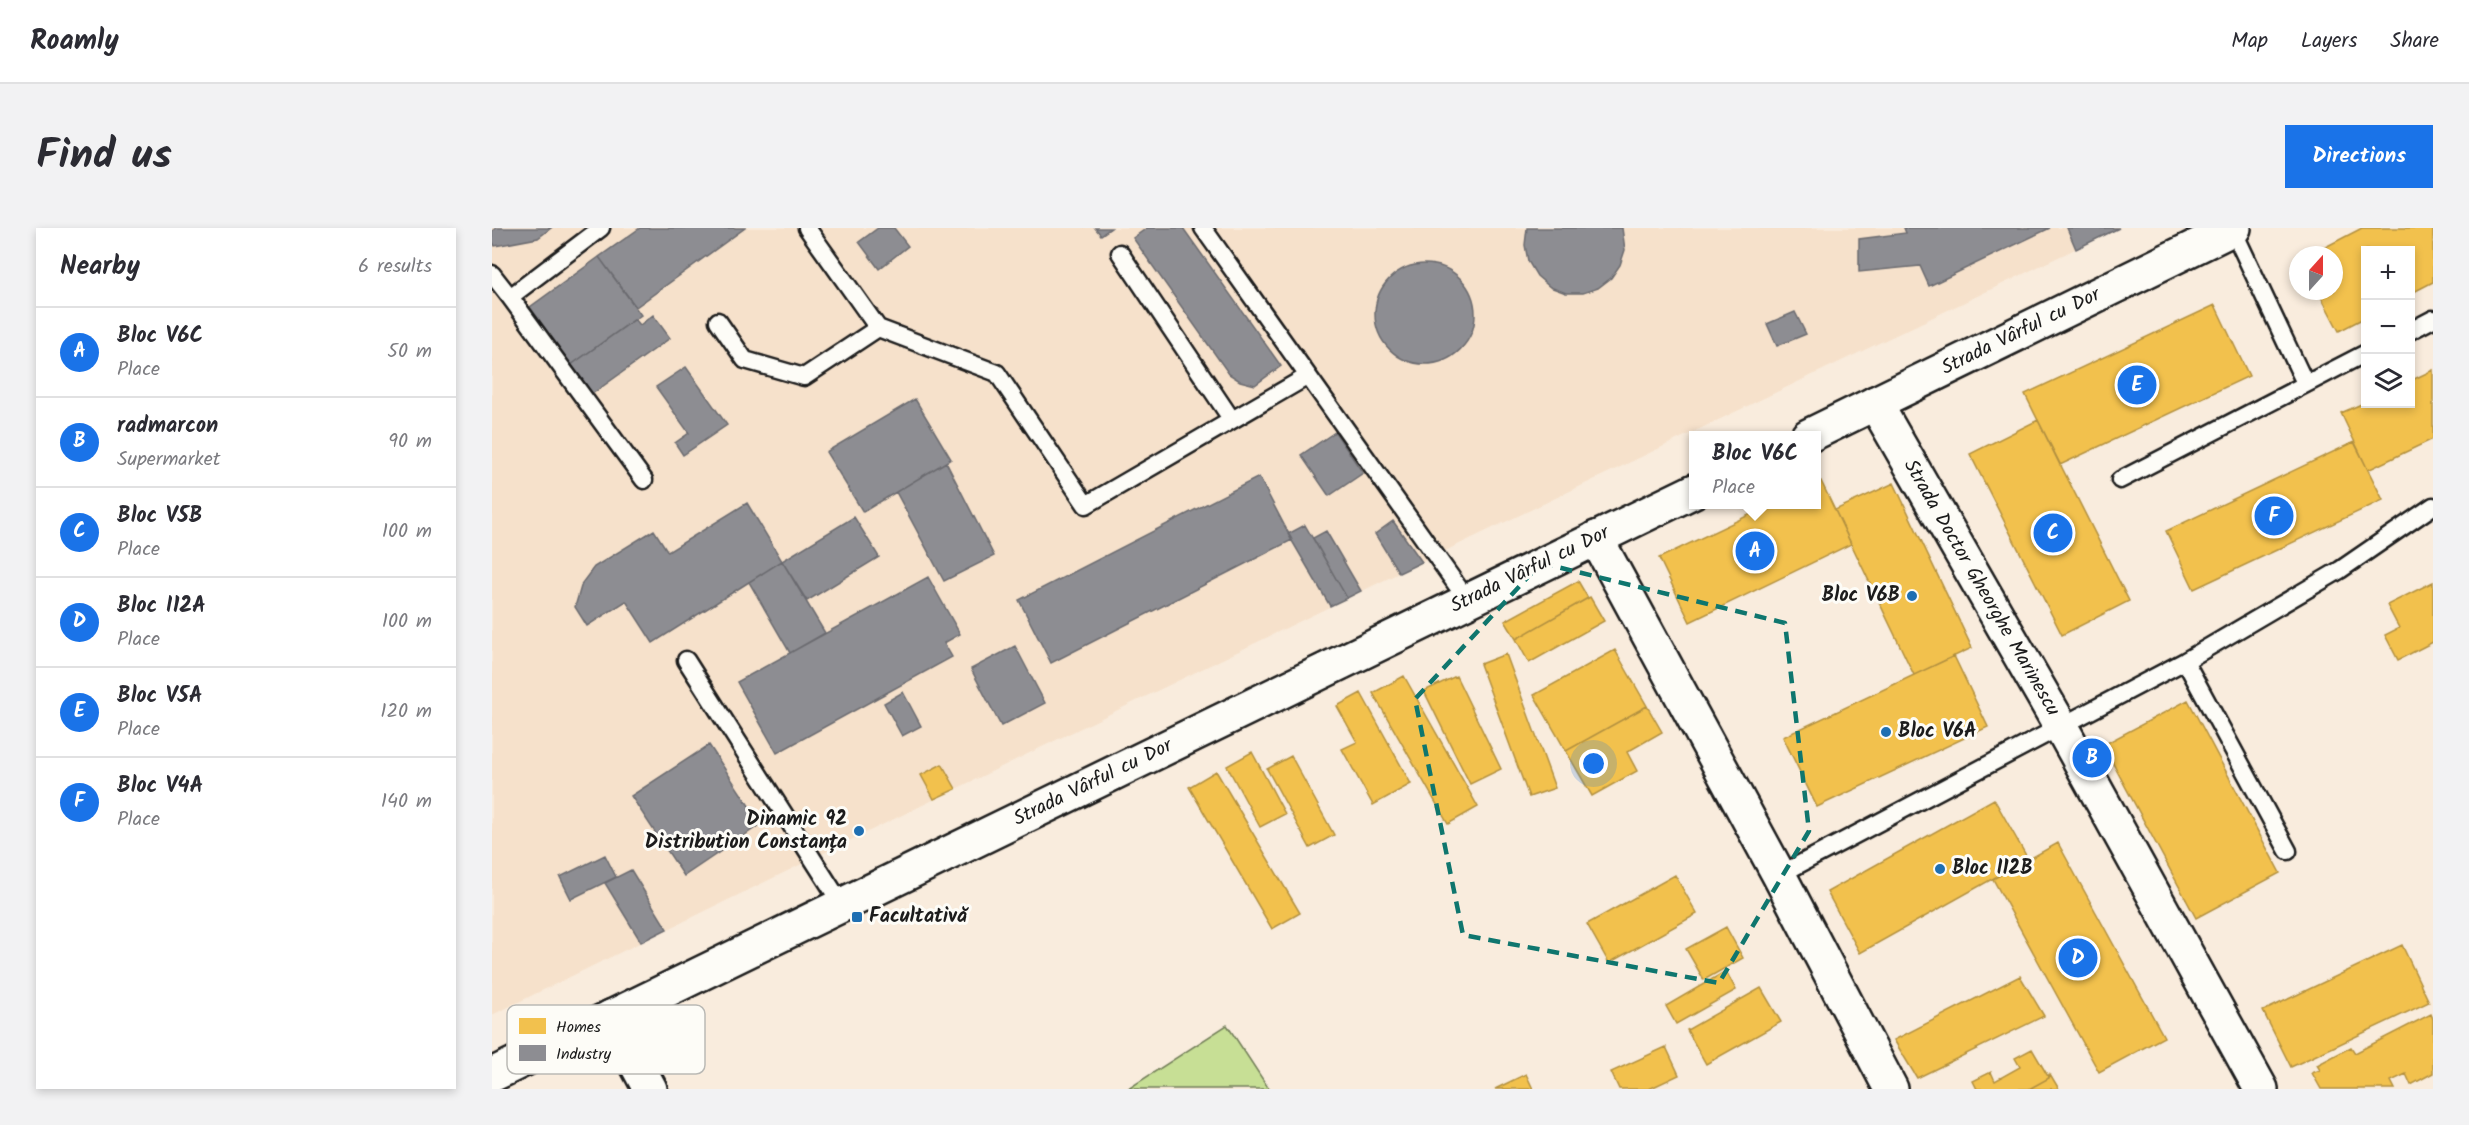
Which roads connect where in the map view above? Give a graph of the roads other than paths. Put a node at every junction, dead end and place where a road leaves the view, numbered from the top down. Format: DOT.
graph roads {
  1 [pos="601,228"];
  2 [pos="807,228"];
  3 [pos="1203,228"];
  4 [pos="2233,228"];
  5 [pos="1120,253"];
  6 [pos="492,274"];
  7 [pos="510,297"];
  8 [pos="2433,319"];
  9 [pos="718,321"];
  10 [pos="878,328"];
  11 [pos="2415,328"];
  12 [pos="2364,354"];
  13 [pos="1308,376"];
  14 [pos="2306,383"];
  15 [pos="1875,403"];
  16 [pos="1232,420"];
  17 [pos="1816,431"];
  18 [pos="644,480"];
  19 [pos="2120,480"];
  20 [pos="1689,493"];
  21 [pos="2433,506"];
  22 [pos="1596,538"];
  23 [pos="1468,601"];
  24 [pos="686,660"];
  25 [pos="2185,661"];
  26 [pos="2060,725"];
  27 [pos="2288,851"];
  28 [pos="1779,875"];
  29 [pos="842,905"];
  30 [pos="636,1005"];
  31 [pos="507,1068"];
  32 [pos="642,1074"];
  33 [pos="492,1075"];
  34 [pos="650,1089"];
  35 [pos="1891,1089"];
  36 [pos="2261,1089"];
  1 -- 7 [label="lane"];
  2 -- 10 [label="lane"];
  3 -- 13 [label="lane"];
  4 -- 14 [label="lane"];
  4 -- 15 [label="street, Strada Vârful cu Dor"];
  5 -- 16 [label="lane"];
  6 -- 7 [label="lane"];
  7 -- 18 [label="lane"];
  8 -- 11 [label="lane"];
  9 -- 10 [label="lane"];
  10 -- 16 [label="lane"];
  12 -- 14 [label="lane"];
  13 -- 16 [label="lane"];
  13 -- 23 [label="lane"];
  14 -- 19 [label="lane"];
  15 -- 17 [label="street, Strada Vârful cu Dor"];
  15 -- 26 [label="street, Strada Doctor Gheorghe Marinescu"];
  20 -- 22 [label="street, Strada Vârful cu Dor"];
  21 -- 25 [label="lane"];
  22 -- 23 [label="street, Strada Vârful cu Dor"];
  22 -- 28 [label="street"];
  23 -- 29 [label="street, Strada Vârful cu Dor"];
  24 -- 29 [label="lane"];
  25 -- 26 [label="lane"];
  25 -- 27 [label="lane"];
  26 -- 28 [label="lane"];
  26 -- 36 [label="street, Strada Doctor Gheorghe Marinescu"];
  28 -- 35 [label="street"];
  29 -- 30 [label="street, Strada Vârful cu Dor"];
  31 -- 33 [label="street, Strada Vârful cu Dor"];
  32 -- 34 [label="street"];
}
